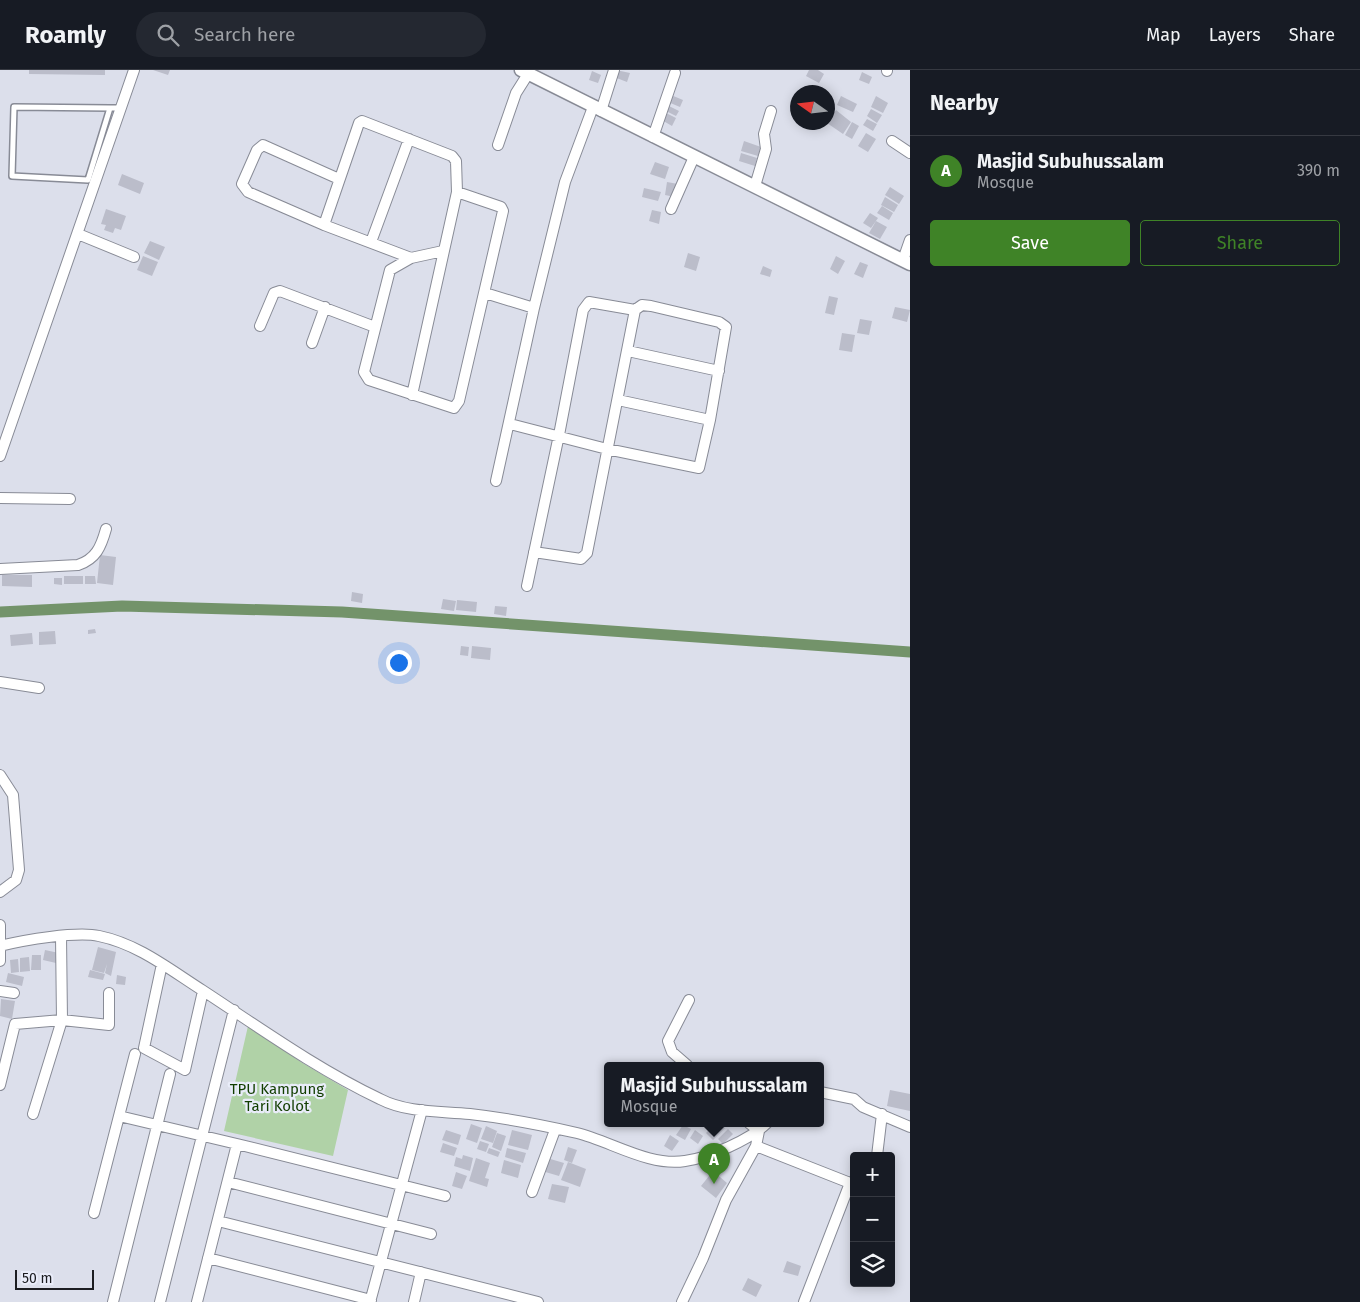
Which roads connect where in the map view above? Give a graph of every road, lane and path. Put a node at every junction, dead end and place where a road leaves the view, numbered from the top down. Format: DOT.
graph roads {
  1 [pos="134,70"];
  2 [pos="614,70"];
  3 [pos="532,73"];
  4 [pos="675,73"];
  5 [pos="110,108"];
  6 [pos="121,108"];
  7 [pos="597,109"];
  8 [pos="771,111"];
  9 [pos="653,136"];
  10 [pos="409,139"];
  11 [pos="892,140"];
  12 [pos="498,145"];
  13 [pos="910,153"];
  14 [pos="694,157"];
  15 [pos="339,179"];
  16 [pos="755,186"];
  17 [pos="457,192"];
  18 [pos="671,209"];
  19 [pos="324,225"];
  20 [pos="78,234"];
  21 [pos="910,240"];
  22 [pos="371,242"];
  23 [pos="443,251"];
  24 [pos="134,257"];
  25 [pos="411,258"];
  26 [pos="907,262"];
  27 [pos="485,294"];
  28 [pos="325,307"];
  29 [pos="534,308"];
  30 [pos="636,310"];
  31 [pos="260,326"];
  32 [pos="375,327"];
  33 [pos="312,344"];
  34 [pos="628,351"];
  35 [pos="719,371"];
  36 [pos="412,395"];
  37 [pos="618,400"];
  38 [pos="710,420"];
  39 [pos="510,424"];
  40 [pos="560,435"];
  41 [pos="607,449"];
  42 [pos="0,456"];
  43 [pos="496,481"];
  44 [pos="0,498"];
  45 [pos="70,499"];
  46 [pos="106,529"];
  47 [pos="534,552"];
  48 [pos="0,569"];
  49 [pos="527,586"];
  50 [pos="0,682"];
  51 [pos="39,688"];
  52 [pos="0,775"];
  53 [pos="0,892"];
  54 [pos="0,925"];
  55 [pos="61,936"];
  56 [pos="1,946"];
  57 [pos="0,961"];
  58 [pos="162,964"];
  59 [pos="0,991"];
  60 [pos="203,991"];
  61 [pos="14,993"];
  62 [pos="110,993"];
  63 [pos="689,1000"];
  64 [pos="234,1010"];
  65 [pos="62,1020"];
  66 [pos="135,1054"];
  67 [pos="684,1062"];
  68 [pos="170,1074"];
  69 [pos="0,1085"];
  70 [pos="824,1093"];
  71 [pos="422,1110"];
  72 [pos="34,1114"];
  73 [pos="882,1114"];
  74 [pos="119,1116"];
  75 [pos="158,1126"];
  76 [pos="754,1127"];
  77 [pos="763,1127"];
  78 [pos="910,1127"];
  79 [pos="555,1130"];
  80 [pos="759,1131"];
  81 [pos="203,1136"];
  82 [pos="237,1144"];
  83 [pos="756,1146"];
  84 [pos="877,1152"];
  85 [pos="850,1181"];
  86 [pos="228,1182"];
  87 [pos="401,1184"];
  88 [pos="850,1187"];
  89 [pos="532,1192"];
  90 [pos="445,1196"];
  91 [pos="94,1213"];
  92 [pos="218,1221"];
  93 [pos="391,1223"];
  94 [pos="432,1234"];
  95 [pos="208,1258"];
  96 [pos="380,1262"];
  97 [pos="421,1272"];
  98 [pos="370,1301"];
  99 [pos="113,1302"];
  100 [pos="160,1302"];
  101 [pos="197,1302"];
  102 [pos="414,1302"];
  103 [pos="538,1302"];
  104 [pos="682,1302"];
  105 [pos="804,1302"];
  1 -- 6 [label="street"];
  2 -- 7 [label="street"];
  3 -- 7 [label="street"];
  3 -- 12 [label="street"];
  4 -- 9 [label="street"];
  5 -- 5 [label="lane"];
  5 -- 6 [label="lane"];
  6 -- 20 [label="street"];
  7 -- 9 [label="street"];
  7 -- 29 [label="street"];
  8 -- 16 [label="street"];
  9 -- 14 [label="street"];
  10 -- 15 [label="street"];
  10 -- 17 [label="street"];
  10 -- 22 [label="street"];
  11 -- 13 [label="street"];
  14 -- 16 [label="street"];
  14 -- 18 [label="street"];
  15 -- 19 [label="street"];
  15 -- 19 [label="street"];
  16 -- 26 [label="street"];
  17 -- 23 [label="street"];
  17 -- 27 [label="street"];
  19 -- 22 [label="street"];
  20 -- 24 [label="street"];
  20 -- 42 [label="street"];
  21 -- 26 [label="street"];
  22 -- 25 [label="street"];
  23 -- 25 [label="street"];
  23 -- 36 [label="street"];
  25 -- 32 [label="street"];
  27 -- 29 [label="street"];
  27 -- 36 [label="street"];
  28 -- 31 [label="street"];
  28 -- 32 [label="street"];
  28 -- 33 [label="street"];
  29 -- 39 [label="street"];
  30 -- 34 [label="street"];
  30 -- 35 [label="street"];
  30 -- 40 [label="street"];
  32 -- 36 [label="street"];
  34 -- 35 [label="street"];
  34 -- 37 [label="street"];
  35 -- 38 [label="street"];
  37 -- 38 [label="street"];
  37 -- 41 [label="street"];
  38 -- 41 [label="street"];
  39 -- 40 [label="street"];
  39 -- 43 [label="street"];
  40 -- 41 [label="street"];
  40 -- 47 [label="street"];
  41 -- 47 [label="street"];
  44 -- 45 [label="street"];
  46 -- 48 [label="street"];
  47 -- 49 [label="street"];
  50 -- 51 [label="street"];
  52 -- 53 [label="street"];
  54 -- 56 [label="street"];
  55 -- 56 [label="street"];
  55 -- 58 [label="street"];
  55 -- 65 [label="street"];
  56 -- 57 [label="street"];
  58 -- 60 [label="street"];
  58 -- 60 [label="street"];
  59 -- 61 [label="street"];
  60 -- 64 [label="street"];
  62 -- 65 [label="street"];
  63 -- 67 [label="street"];
  64 -- 71 [label="street"];
  64 -- 81 [label="street"];
  65 -- 69 [label="street"];
  65 -- 72 [label="street"];
  66 -- 74 [label="street"];
  68 -- 75 [label="street"];
  70 -- 73 [label="street"];
  71 -- 79 [label="street"];
  71 -- 87 [label="street"];
  73 -- 78 [label="street"];
  73 -- 84 [label="street"];
  74 -- 75 [label="street"];
  74 -- 91 [label="street"];
  75 -- 81 [label="street"];
  75 -- 99 [label="street"];
  76 -- 80 [label="street"];
  77 -- 80 [label="street"];
  79 -- 80 [label="street"];
  79 -- 89 [label="street"];
  80 -- 83 [label="street"];
  81 -- 82 [label="street"];
  81 -- 100 [label="street"];
  82 -- 86 [label="street"];
  82 -- 87 [label="street"];
  83 -- 85 [label="street"];
  83 -- 104 [label="street"];
  86 -- 92 [label="street"];
  86 -- 93 [label="street"];
  87 -- 90 [label="street"];
  87 -- 93 [label="street"];
  88 -- 105 [label="street"];
  92 -- 95 [label="street"];
  92 -- 96 [label="street"];
  93 -- 94 [label="street"];
  93 -- 96 [label="street"];
  95 -- 98 [label="street"];
  95 -- 101 [label="street"];
  96 -- 97 [label="street"];
  96 -- 98 [label="street"];
  97 -- 102 [label="street"];
  97 -- 103 [label="street"];
}
